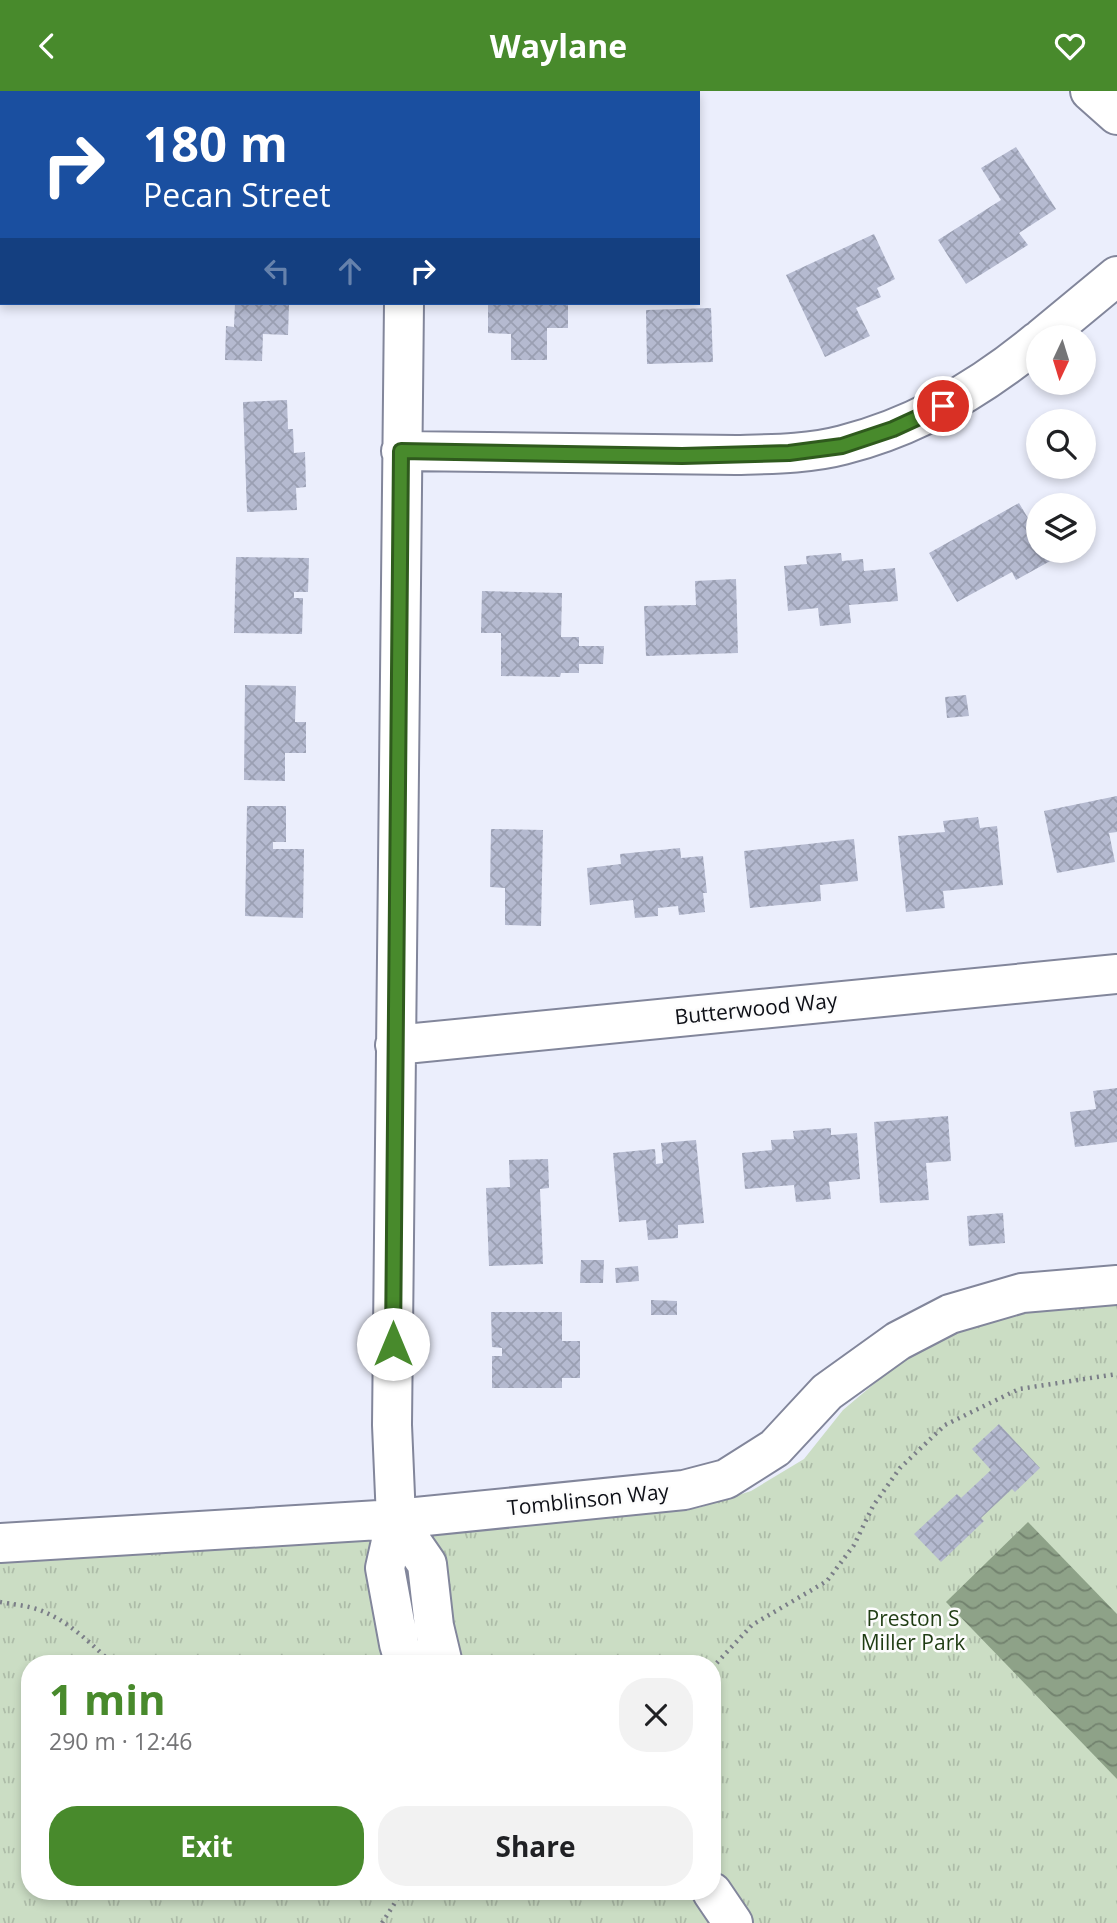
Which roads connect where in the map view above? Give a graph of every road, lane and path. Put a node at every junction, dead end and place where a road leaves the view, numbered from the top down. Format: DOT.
graph roads {
  1 [pos="1090,91"];
  2 [pos="1117,114"];
  3 [pos="1117,276"];
  4 [pos="404,305"];
  5 [pos="1058,325"];
  6 [pos="1026,350"];
  7 [pos="401,451"];
  8 [pos="1117,974"];
  9 [pos="395,1045"];
  10 [pos="1117,1285"];
  11 [pos="1117,1374"];
  12 [pos="396,1519"];
  13 [pos="0,1543"];
  14 [pos="0,1602"];
  15 [pos="103,1655"];
  16 [pos="402,1655"];
  17 [pos="441,1655"];
  18 [pos="721,1658"];
  19 [pos="397,1900"];
  20 [pos="717,1900"];
  21 [pos="382,1923"];
  22 [pos="733,1923"];
  1 -- 2 [label="street"];
  3 -- 5 [label="street"];
  4 -- 7 [label="street"];
  6 -- 7 [label="street"];
  7 -- 9 [label="street"];
  8 -- 9 [label="street, Butterwood Way"];
  9 -- 12 [label="street"];
  10 -- 12 [label="street, Tomblinson Way"];
  11 -- 18 [label="path"];
  12 -- 13 [label="street, Tomblinson Way"];
  12 -- 16 [label="street"];
  12 -- 17 [label="street"];
  14 -- 15 [label="path"];
  19 -- 21 [label="path"];
  20 -- 22 [label="street"];
}
